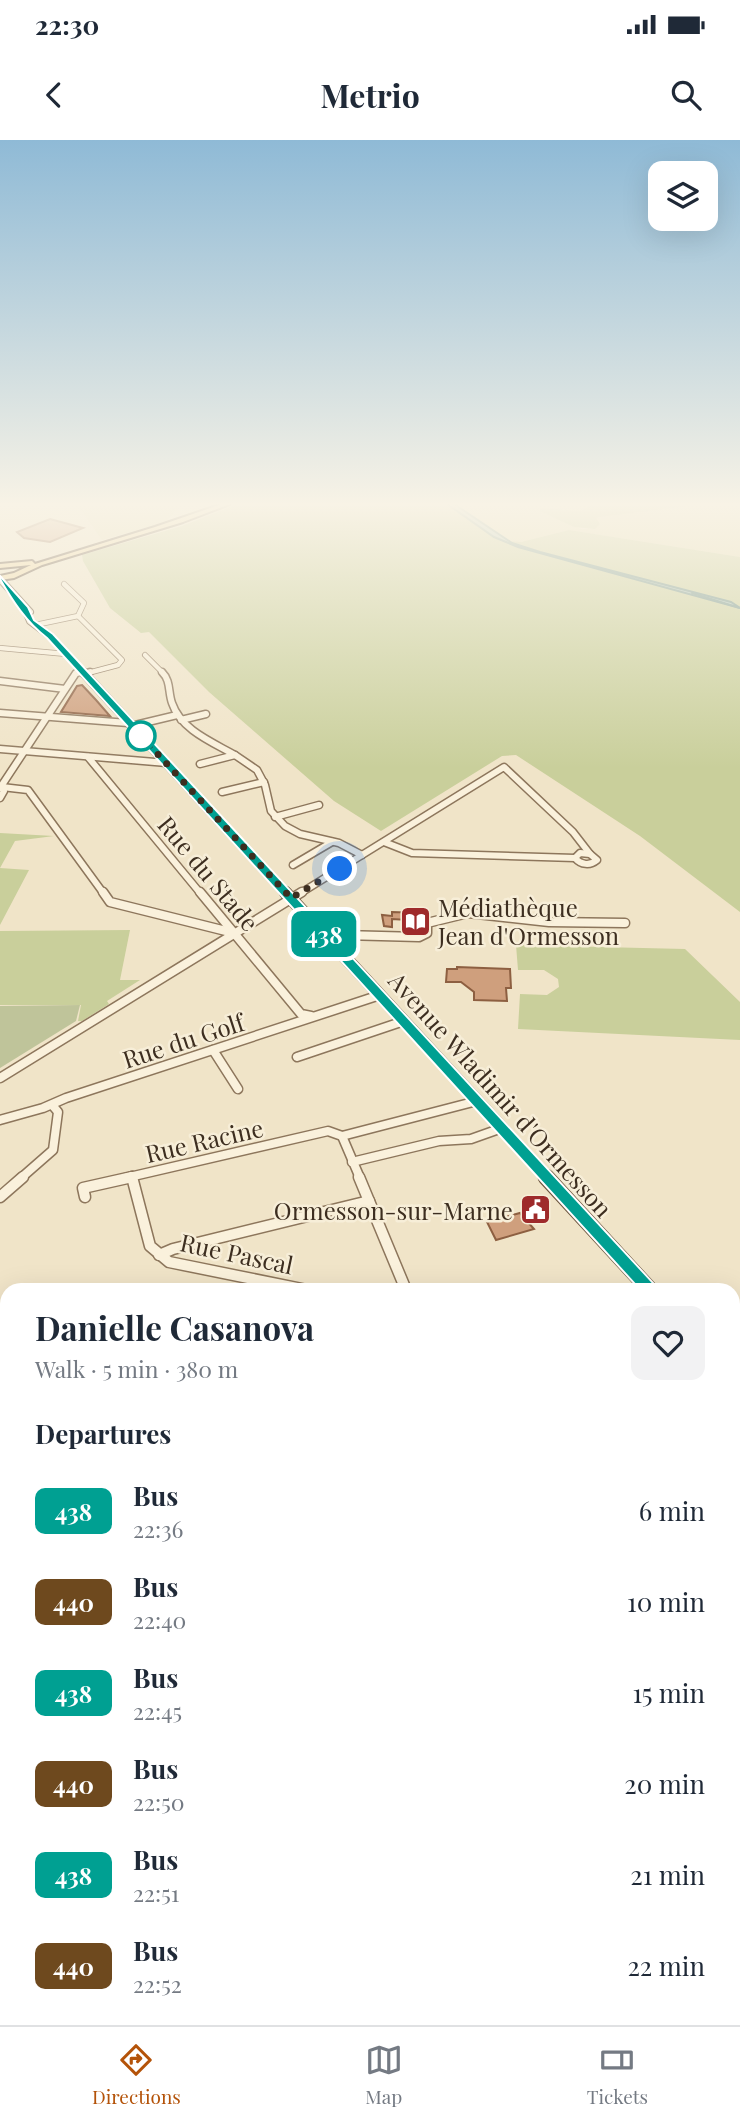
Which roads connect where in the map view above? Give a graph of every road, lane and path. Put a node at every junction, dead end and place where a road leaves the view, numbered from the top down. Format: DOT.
graph roads {
  1 [pos="12,592"];
  2 [pos="73,592"];
  3 [pos="25,609"];
  4 [pos="78,616"];
  5 [pos="40,624"];
  6 [pos="46,632"];
  7 [pos="0,648"];
  8 [pos="66,654"];
  9 [pos="145,655"];
  10 [pos="83,673"];
  11 [pos="0,681"];
  12 [pos="65,689"];
  13 [pos="0,713"];
  14 [pos="208,713"];
  15 [pos="179,717"];
  16 [pos="47,718"];
  17 [pos="130,724"];
  18 [pos="0,749"];
  19 [pos="25,751"];
  20 [pos="235,755"];
  21 [pos="88,757"];
  22 [pos="167,763"];
  23 [pos="200,764"];
  24 [pos="264,782"];
  25 [pos="1,787"];
  26 [pos="222,792"];
  27 [pos="0,797"];
  28 [pos="318,805"];
  29 [pos="275,817"];
  30 [pos="332,842"];
  31 [pos="384,842"];
  32 [pos="590,854"];
  33 [pos="362,855"];
  34 [pos="575,858"];
  35 [pos="293,865"];
  36 [pos="291,898"];
  37 [pos="625,923"];
  38 [pos="234,933"];
  39 [pos="327,938"];
  40 [pos="380,995"];
  41 [pos="299,1018"];
  42 [pos="404,1021"];
  43 [pos="213,1050"];
  44 [pos="297,1057"];
  45 [pos="0,1078"];
  46 [pos="237,1089"];
  47 [pos="477,1101"];
  48 [pos="53,1106"];
  49 [pos="0,1120"];
  50 [pos="502,1128"];
  51 [pos="342,1136"];
  52 [pos="352,1161"];
  53 [pos="132,1176"];
  54 [pos="0,1197"];
  55 [pos="85,1197"];
  56 [pos="369,1201"];
  57 [pos="159,1255"];
  58 [pos="272,1283"];
  59 [pos="403,1283"];
  60 [pos="644,1283"];
  1 -- 3 [label="main road"];
  2 -- 4 [label="street"];
  3 -- 5 [label="main road"];
  3 -- 6 [label="main road"];
  4 -- 5 [label="street"];
  4 -- 10 [label="street"];
  5 -- 6 [label="main road"];
  6 -- 8 [label="main road, Avenue Wladimir d'Ormesson"];
  7 -- 8 [label="street"];
  8 -- 10 [label="main road, Avenue Wladimir d'Ormesson"];
  9 -- 15 [label="street"];
  10 -- 12 [label="street"];
  10 -- 17 [label="main road, Avenue Wladimir d'Ormesson"];
  11 -- 12 [label="street"];
  12 -- 16 [label="street"];
  13 -- 16 [label="street"];
  14 -- 15 [label="street"];
  15 -- 17 [label="street"];
  15 -- 20 [label="street"];
  16 -- 17 [label="street"];
  16 -- 19 [label="street"];
  17 -- 22 [label="main road, Avenue Wladimir d'Ormesson"];
  18 -- 19 [label="street"];
  19 -- 21 [label="street"];
  19 -- 25 [label="street"];
  20 -- 23 [label="street"];
  20 -- 24 [label="street"];
  21 -- 22 [label="street"];
  21 -- 38 [label="street, Rue du Stade"];
  22 -- 36 [label="main road, Avenue Wladimir d'Ormesson"];
  24 -- 26 [label="street"];
  24 -- 29 [label="street"];
  25 -- 27 [label="street"];
  25 -- 38 [label="street"];
  28 -- 29 [label="street"];
  29 -- 30 [label="street"];
  30 -- 33 [label="street"];
  30 -- 35 [label="street"];
  31 -- 32 [label="street"];
  31 -- 33 [label="street"];
  31 -- 34 [label="street"];
  32 -- 34 [label="street"];
  32 -- 34 [label="street"];
  33 -- 36 [label="street"];
  36 -- 38 [label="street"];
  36 -- 39 [label="main road, Avenue Wladimir d'Ormesson"];
  37 -- 39 [label="street"];
  38 -- 41 [label="street, Rue du Stade"];
  38 -- 45 [label="street"];
  39 -- 40 [label="main road, Avenue Wladimir d'Ormesson"];
  40 -- 41 [label="street, Rue du Golf"];
  40 -- 42 [label="main road, Avenue Wladimir d'Ormesson"];
  41 -- 43 [label="street, Rue du Golf"];
  42 -- 44 [label="street"];
  42 -- 47 [label="main road, Avenue Wladimir d'Ormesson"];
  43 -- 46 [label="street"];
  43 -- 48 [label="street, Rue du Golf"];
  47 -- 50 [label="main road, Avenue Wladimir d'Ormesson"];
  47 -- 51 [label="street, Rue Racine"];
  48 -- 49 [label="street, Rue du Golf"];
  48 -- 54 [label="street"];
  50 -- 52 [label="street"];
  50 -- 60 [label="main road, Avenue Wladimir d'Ormesson"];
  51 -- 52 [label="street"];
  51 -- 53 [label="street, Rue Racine"];
  52 -- 56 [label="street"];
  53 -- 55 [label="street, Rue Racine"];
  53 -- 57 [label="street, Rue Pascal"];
  56 -- 57 [label="street"];
  56 -- 59 [label="street"];
  57 -- 58 [label="street, Rue Pascal"];
}
